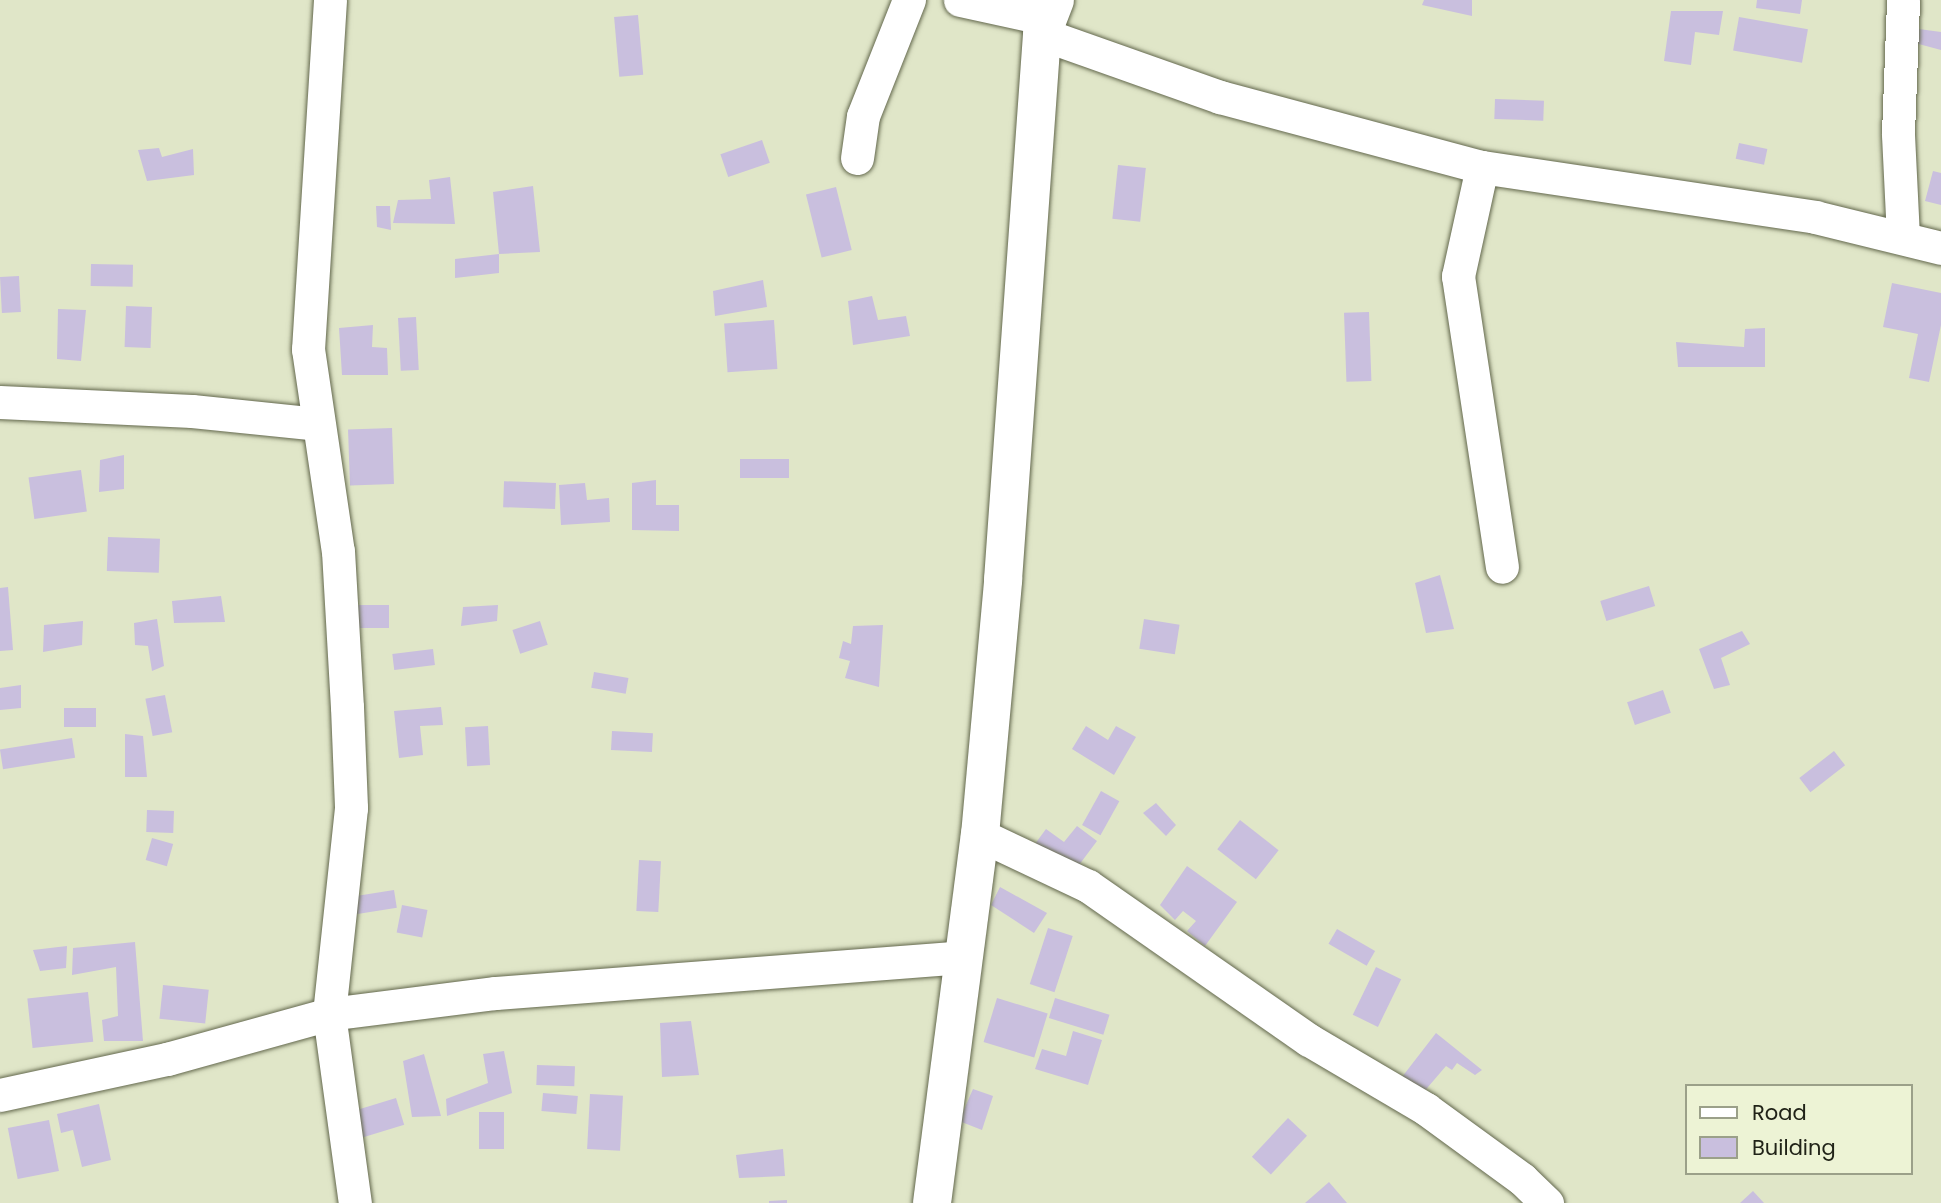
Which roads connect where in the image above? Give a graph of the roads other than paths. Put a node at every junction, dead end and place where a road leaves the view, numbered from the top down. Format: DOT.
graph roads {
  1 [pos="330,0"];
  2 [pos="909,0"];
  3 [pos="960,0"];
  4 [pos="1903,0"];
  5 [pos="1048,18"];
  6 [pos="858,158"];
  7 [pos="1482,167"];
  8 [pos="1903,237"];
  9 [pos="1941,248"];
  10 [pos="0,402"];
  11 [pos="317,424"];
  12 [pos="1502,567"];
  13 [pos="980,835"];
  14 [pos="963,957"];
  15 [pos="329,1014"];
  16 [pos="0,1095"];
  17 [pos="355,1203"];
  18 [pos="932,1203"];
  19 [pos="1548,1203"];
  1 -- 11 [label="street"];
  2 -- 6 [label="street"];
  3 -- 5 [label="street"];
  4 -- 8 [label="street"];
  5 -- 7 [label="street"];
  5 -- 13 [label="street"];
  7 -- 8 [label="street"];
  7 -- 12 [label="street"];
  8 -- 9 [label="street"];
  10 -- 11 [label="street"];
  11 -- 15 [label="street"];
  13 -- 14 [label="street"];
  13 -- 19 [label="street"];
  14 -- 15 [label="street"];
  14 -- 18 [label="street"];
  15 -- 16 [label="street"];
  15 -- 17 [label="street"];
}
